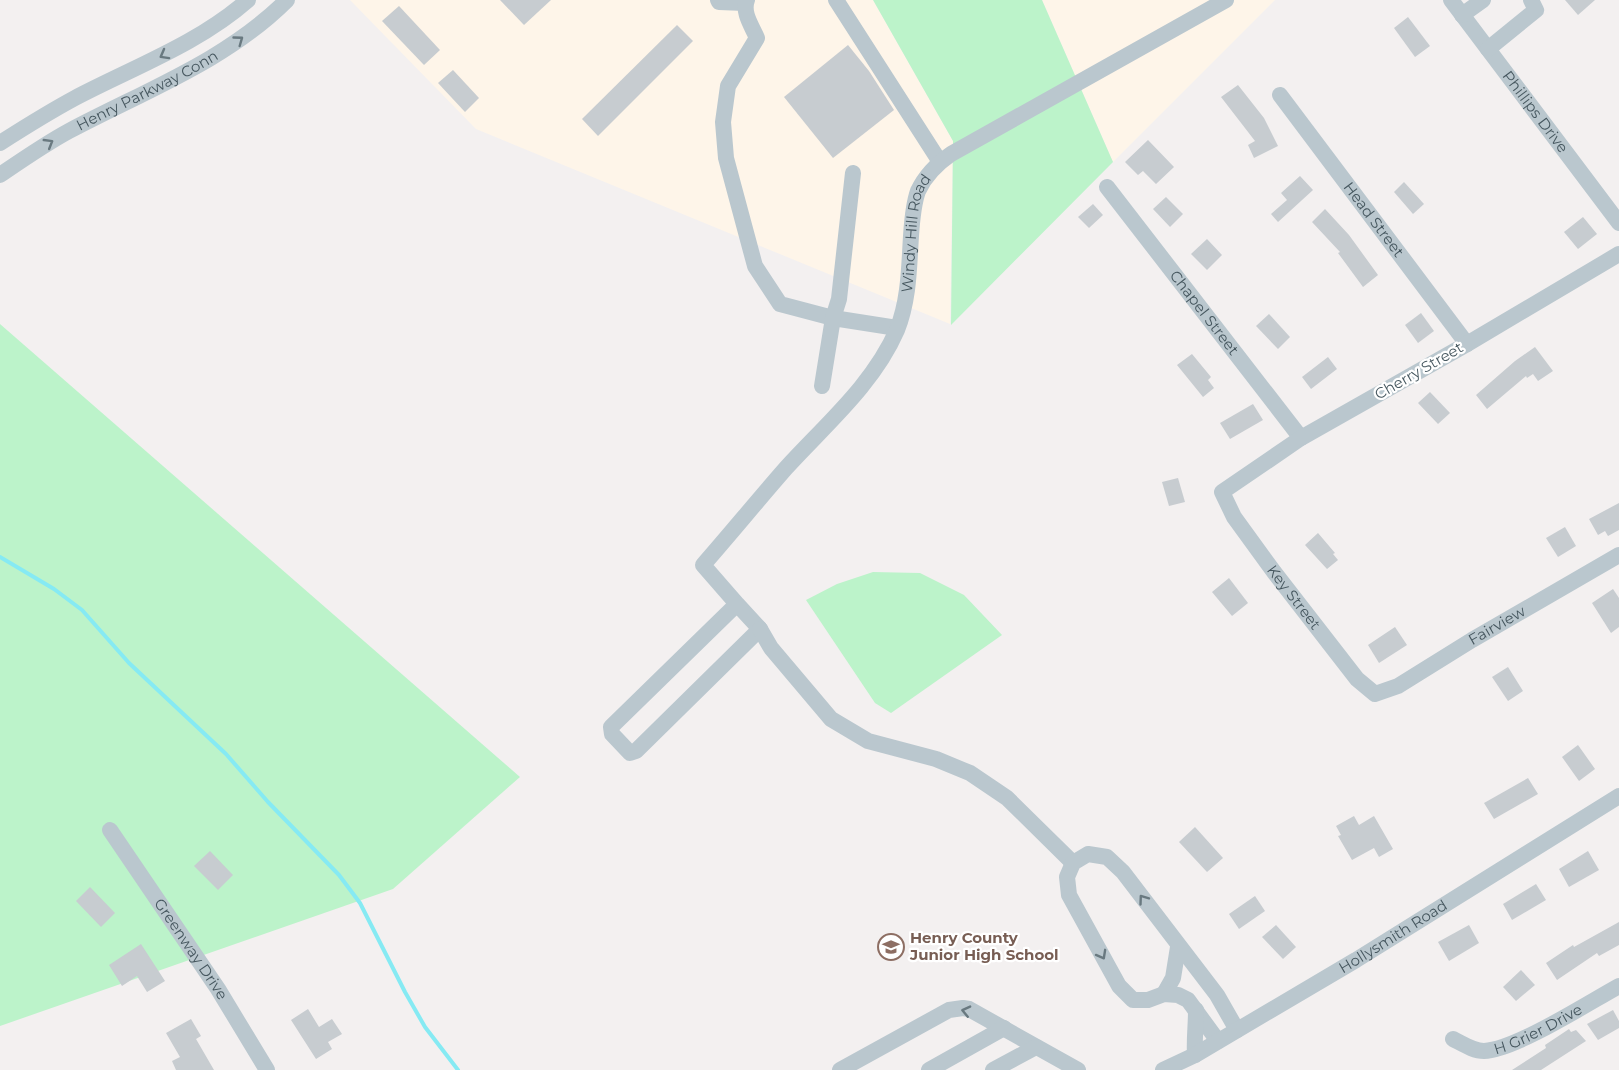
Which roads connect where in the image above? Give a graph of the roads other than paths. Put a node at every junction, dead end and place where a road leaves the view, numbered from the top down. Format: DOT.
graph roads {
  1 [pos="248,0"];
  2 [pos="287,0"];
  3 [pos="717,0"];
  4 [pos="836,0"];
  5 [pos="1451,0"];
  6 [pos="1483,0"];
  7 [pos="1531,0"];
  8 [pos="1220,1"];
  9 [pos="746,2"];
  10 [pos="1462,15"];
  11 [pos="1488,49"];
  12 [pos="1280,95"];
  13 [pos="0,144"];
  14 [pos="940,162"];
  15 [pos="853,173"];
  16 [pos="0,175"];
  17 [pos="1107,188"];
  18 [pos="1619,223"];
  19 [pos="1619,254"];
  20 [pos="833,318"];
  21 [pos="897,328"];
  22 [pos="1467,344"];
  23 [pos="822,386"];
  24 [pos="1301,438"];
  25 [pos="1222,492"];
  26 [pos="1619,555"];
  27 [pos="737,604"];
  28 [pos="760,629"];
  29 [pos="1375,694"];
  30 [pos="1619,796"];
  31 [pos="110,830"];
  32 [pos="1073,863"];
  33 [pos="1178,947"];
  34 [pos="1619,986"];
  35 [pos="1164,994"];
  36 [pos="1196,1010"];
  37 [pos="1004,1028"];
  38 [pos="1237,1030"];
  39 [pos="1453,1039"];
  40 [pos="1218,1041"];
  41 [pos="1036,1047"];
  42 [pos="1195,1055"];
  43 [pos="1069,1068"];
  44 [pos="267,1070"];
  45 [pos="840,1070"];
  46 [pos="929,1070"];
  47 [pos="993,1070"];
  48 [pos="1163,1070"];
  1 -- 13 [label="street, Henry Parkway Conn, one-way"];
  16 -- 2 [label="street, Henry Parkway Conn, one-way"];
  3 -- 9 [label="street"];
  4 -- 14 [label="street"];
  5 -- 10 [label="street, Phillips Drive"];
  6 -- 10 [label="street"];
  7 -- 11 [label="street"];
  8 -- 14 [label="street, Windy Hill Road"];
  9 -- 20 [label="street"];
  10 -- 11 [label="street, Phillips Drive"];
  11 -- 18 [label="street, Phillips Drive"];
  12 -- 22 [label="street, Head Street"];
  14 -- 21 [label="street, Windy Hill Road"];
  15 -- 20 [label="street"];
  17 -- 24 [label="street, Chapel Street"];
  19 -- 22 [label="street, Cherry Street"];
  20 -- 21 [label="street"];
  20 -- 23 [label="street"];
  21 -- 27 [label="street, Windy Hill Road"];
  22 -- 24 [label="street, Cherry Street"];
  24 -- 25 [label="street, Cherry Street"];
  25 -- 29 [label="street, Key Street"];
  26 -- 29 [label="street, Fairview"];
  27 -- 28 [label="street"];
  27 -- 28 [label="street"];
  28 -- 32 [label="street"];
  30 -- 38 [label="street, Hollysmith Road"];
  31 -- 44 [label="street, Greenway Drive"];
  33 -- 32 [label="street, one-way"];
  32 -- 35 [label="street, one-way"];
  33 -- 35 [label="street"];
  33 -- 38 [label="street"];
  34 -- 39 [label="street, H Grier Drive"];
  35 -- 36 [label="street"];
  36 -- 40 [label="street"];
  36 -- 42 [label="street"];
  37 -- 41 [label="street"];
  37 -- 45 [label="street, one-way"];
  37 -- 46 [label="street"];
  38 -- 40 [label="street, Hollysmith Road"];
  40 -- 42 [label="street, Hollysmith Road"];
  41 -- 43 [label="street"];
  41 -- 47 [label="street"];
  42 -- 48 [label="street, Hollysmith Road"];
}
